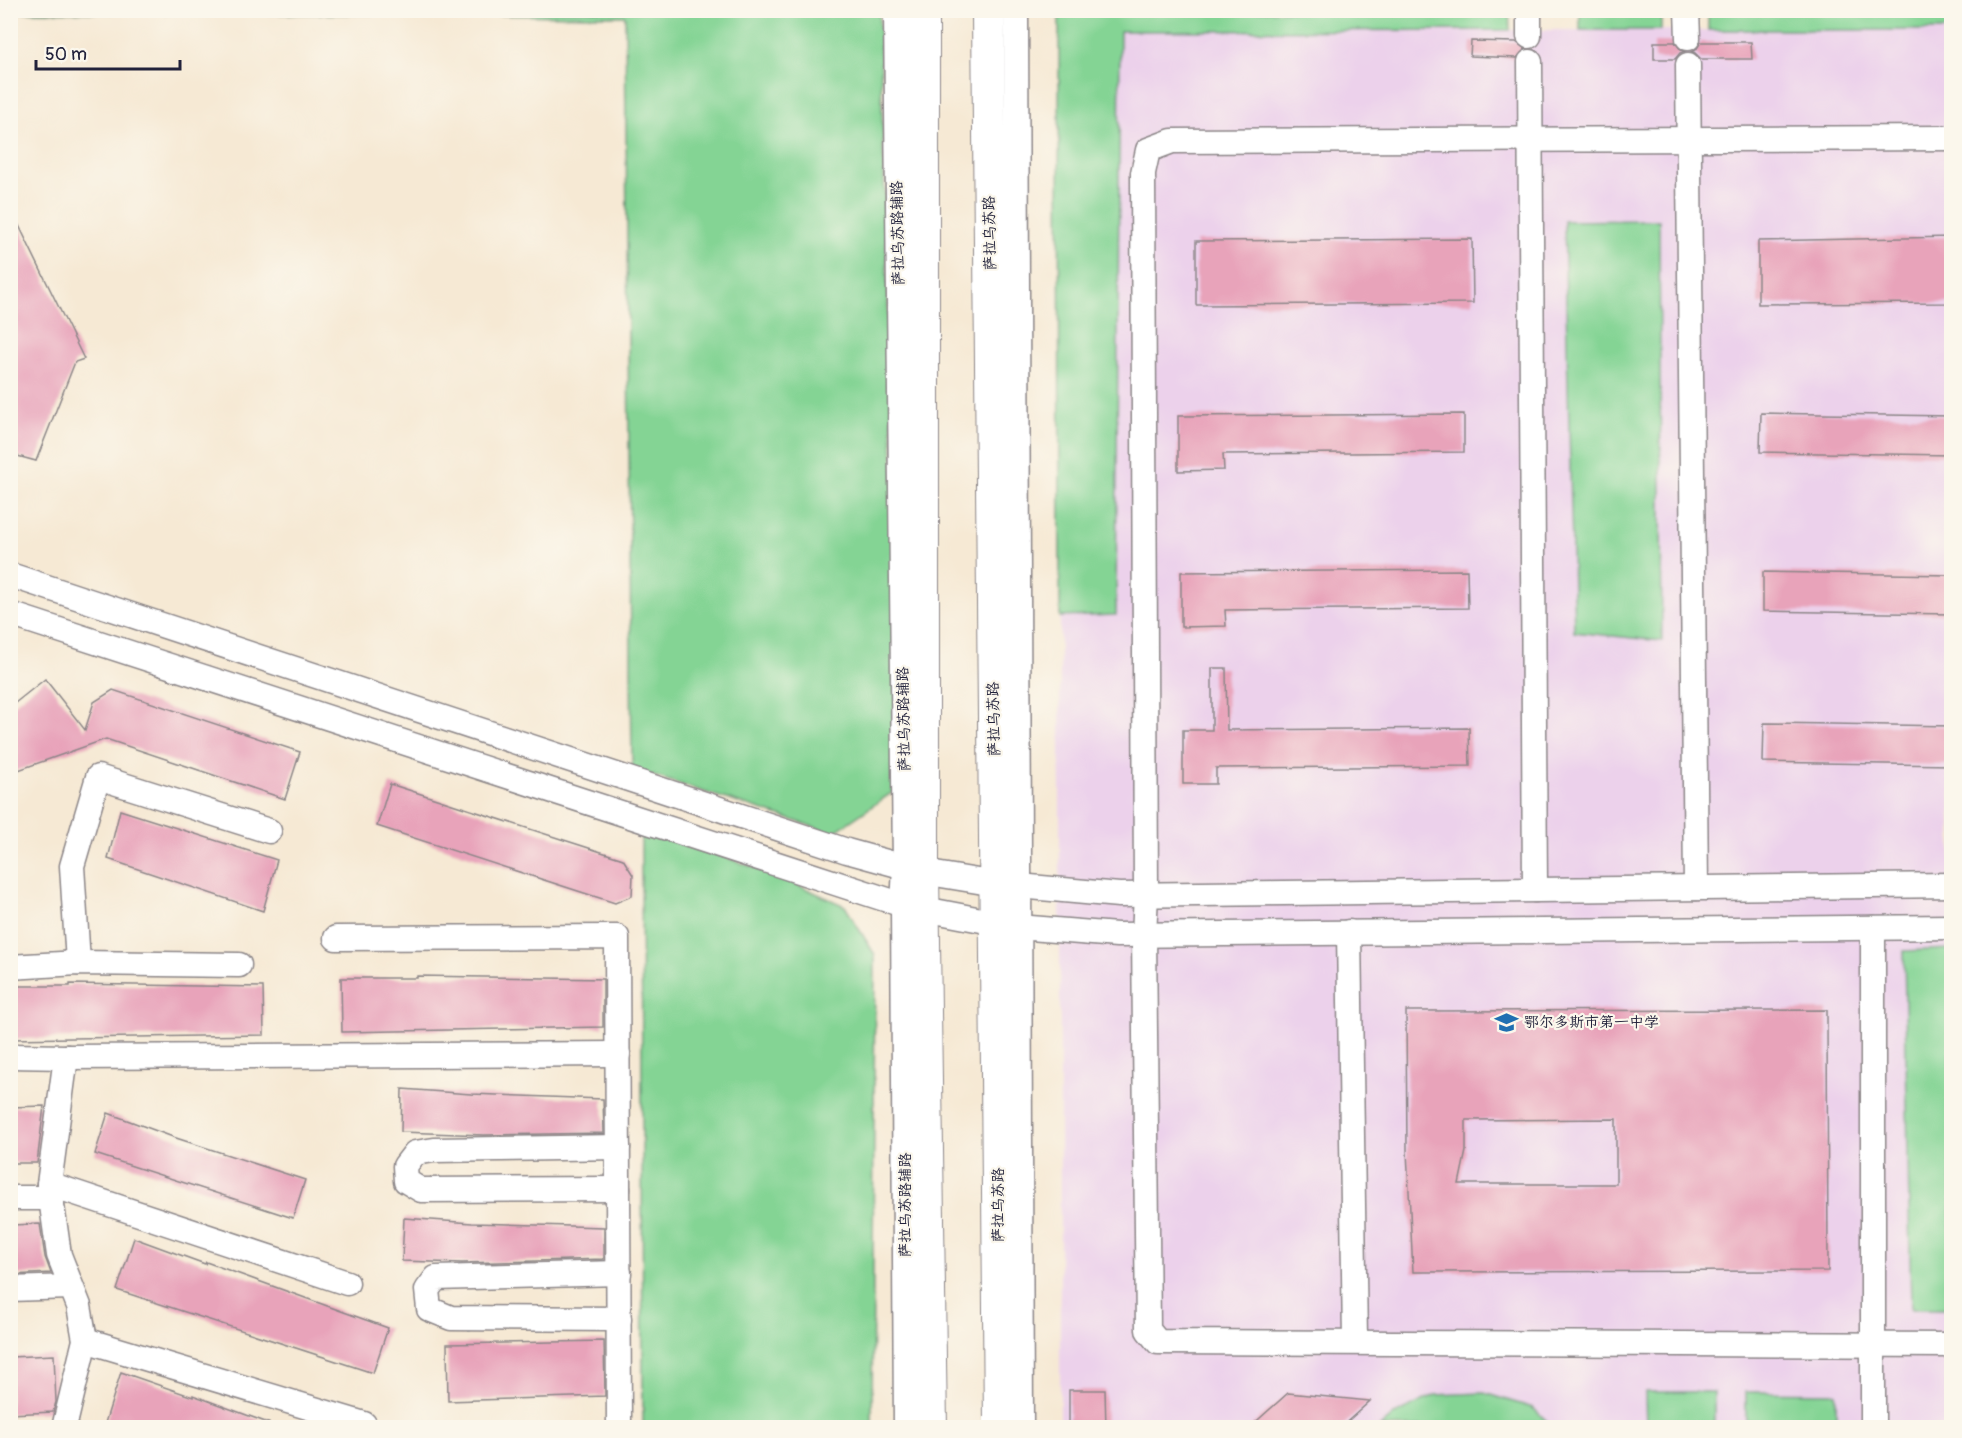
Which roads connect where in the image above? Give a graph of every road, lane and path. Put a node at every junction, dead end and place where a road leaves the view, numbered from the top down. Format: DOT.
graph roads {
  1 [pos="896,10"];
  2 [pos="923,10"];
  3 [pos="988,10"];
  4 [pos="1016,10"];
  5 [pos="1529,10"];
  6 [pos="1687,10"];
  7 [pos="1529,36"];
  8 [pos="1688,38"];
  9 [pos="1530,62"];
  10 [pos="1688,65"];
  11 [pos="1952,138"];
  12 [pos="1689,139"];
  13 [pos="1530,140"];
  14 [pos="10,575"];
  15 [pos="10,614"];
  16 [pos="269,831"];
  17 [pos="914,870"];
  18 [pos="1952,885"];
  19 [pos="1007,886"];
  20 [pos="1696,888"];
  21 [pos="1535,890"];
  22 [pos="1146,895"];
  23 [pos="914,907"];
  24 [pos="1007,924"];
  25 [pos="1952,927"];
  26 [pos="1873,928"];
  27 [pos="1349,932"];
  28 [pos="1144,934"];
  29 [pos="336,938"];
  30 [pos="78,963"];
  31 [pos="239,965"];
  32 [pos="10,967"];
  33 [pos="618,1054"];
  34 [pos="10,1056"];
  35 [pos="66,1057"];
  36 [pos="618,1148"];
  37 [pos="618,1189"];
  38 [pos="50,1191"];
  39 [pos="10,1198"];
  40 [pos="619,1273"];
  41 [pos="347,1283"];
  42 [pos="71,1287"];
  43 [pos="10,1289"];
  44 [pos="618,1319"];
  45 [pos="85,1340"];
  46 [pos="1355,1341"];
  47 [pos="1873,1344"];
  48 [pos="1952,1345"];
  49 [pos="364,1424"];
  50 [pos="64,1428"];
  51 [pos="619,1428"];
  52 [pos="906,1428"];
  53 [pos="931,1428"];
  54 [pos="1000,1428"];
  55 [pos="1021,1428"];
  56 [pos="1873,1428"];
  1 -- 17 [label="street, 萨拉乌苏路辅路"];
  2 -- 17 [label="main road"];
  3 -- 19 [label="main road, 萨拉乌苏路"];
  4 -- 19 [label="street"];
  5 -- 7 [label="street"];
  6 -- 8 [label="street"];
  9 -- 13 [label="street"];
  10 -- 12 [label="street"];
  11 -- 12 [label="street"];
  12 -- 13 [label="street"];
  12 -- 20 [label="street"];
  13 -- 21 [label="street"];
  13 -- 22 [label="street"];
  14 -- 17 [label="street"];
  15 -- 23 [label="street"];
  16 -- 30 [label="street"];
  17 -- 19 [label="street"];
  17 -- 23 [label="main road"];
  18 -- 20 [label="street"];
  19 -- 22 [label="street"];
  19 -- 24 [label="main road, 萨拉乌苏路"];
  20 -- 21 [label="street"];
  21 -- 22 [label="street"];
  22 -- 28 [label="street"];
  23 -- 24 [label="street"];
  23 -- 52 [label="street, 萨拉乌苏路辅路"];
  23 -- 53 [label="main road"];
  24 -- 28 [label="street"];
  24 -- 54 [label="main road, 萨拉乌苏路"];
  24 -- 55 [label="street"];
  25 -- 26 [label="street"];
  26 -- 27 [label="street"];
  26 -- 47 [label="street"];
  27 -- 28 [label="street"];
  27 -- 46 [label="street"];
  28 -- 46 [label="street"];
  29 -- 33 [label="street"];
  30 -- 31 [label="street"];
  30 -- 32 [label="street"];
  33 -- 35 [label="street"];
  33 -- 36 [label="street"];
  34 -- 35 [label="street"];
  35 -- 38 [label="street"];
  36 -- 37 [label="street"];
  36 -- 37 [label="street"];
  37 -- 40 [label="street"];
  38 -- 39 [label="street"];
  38 -- 41 [label="street"];
  38 -- 42 [label="street"];
  40 -- 44 [label="street"];
  40 -- 44 [label="street"];
  42 -- 43 [label="street"];
  42 -- 45 [label="street"];
  44 -- 51 [label="street"];
  45 -- 49 [label="street"];
  45 -- 50 [label="street"];
  46 -- 47 [label="street"];
  47 -- 48 [label="street"];
  47 -- 56 [label="street"];
}
